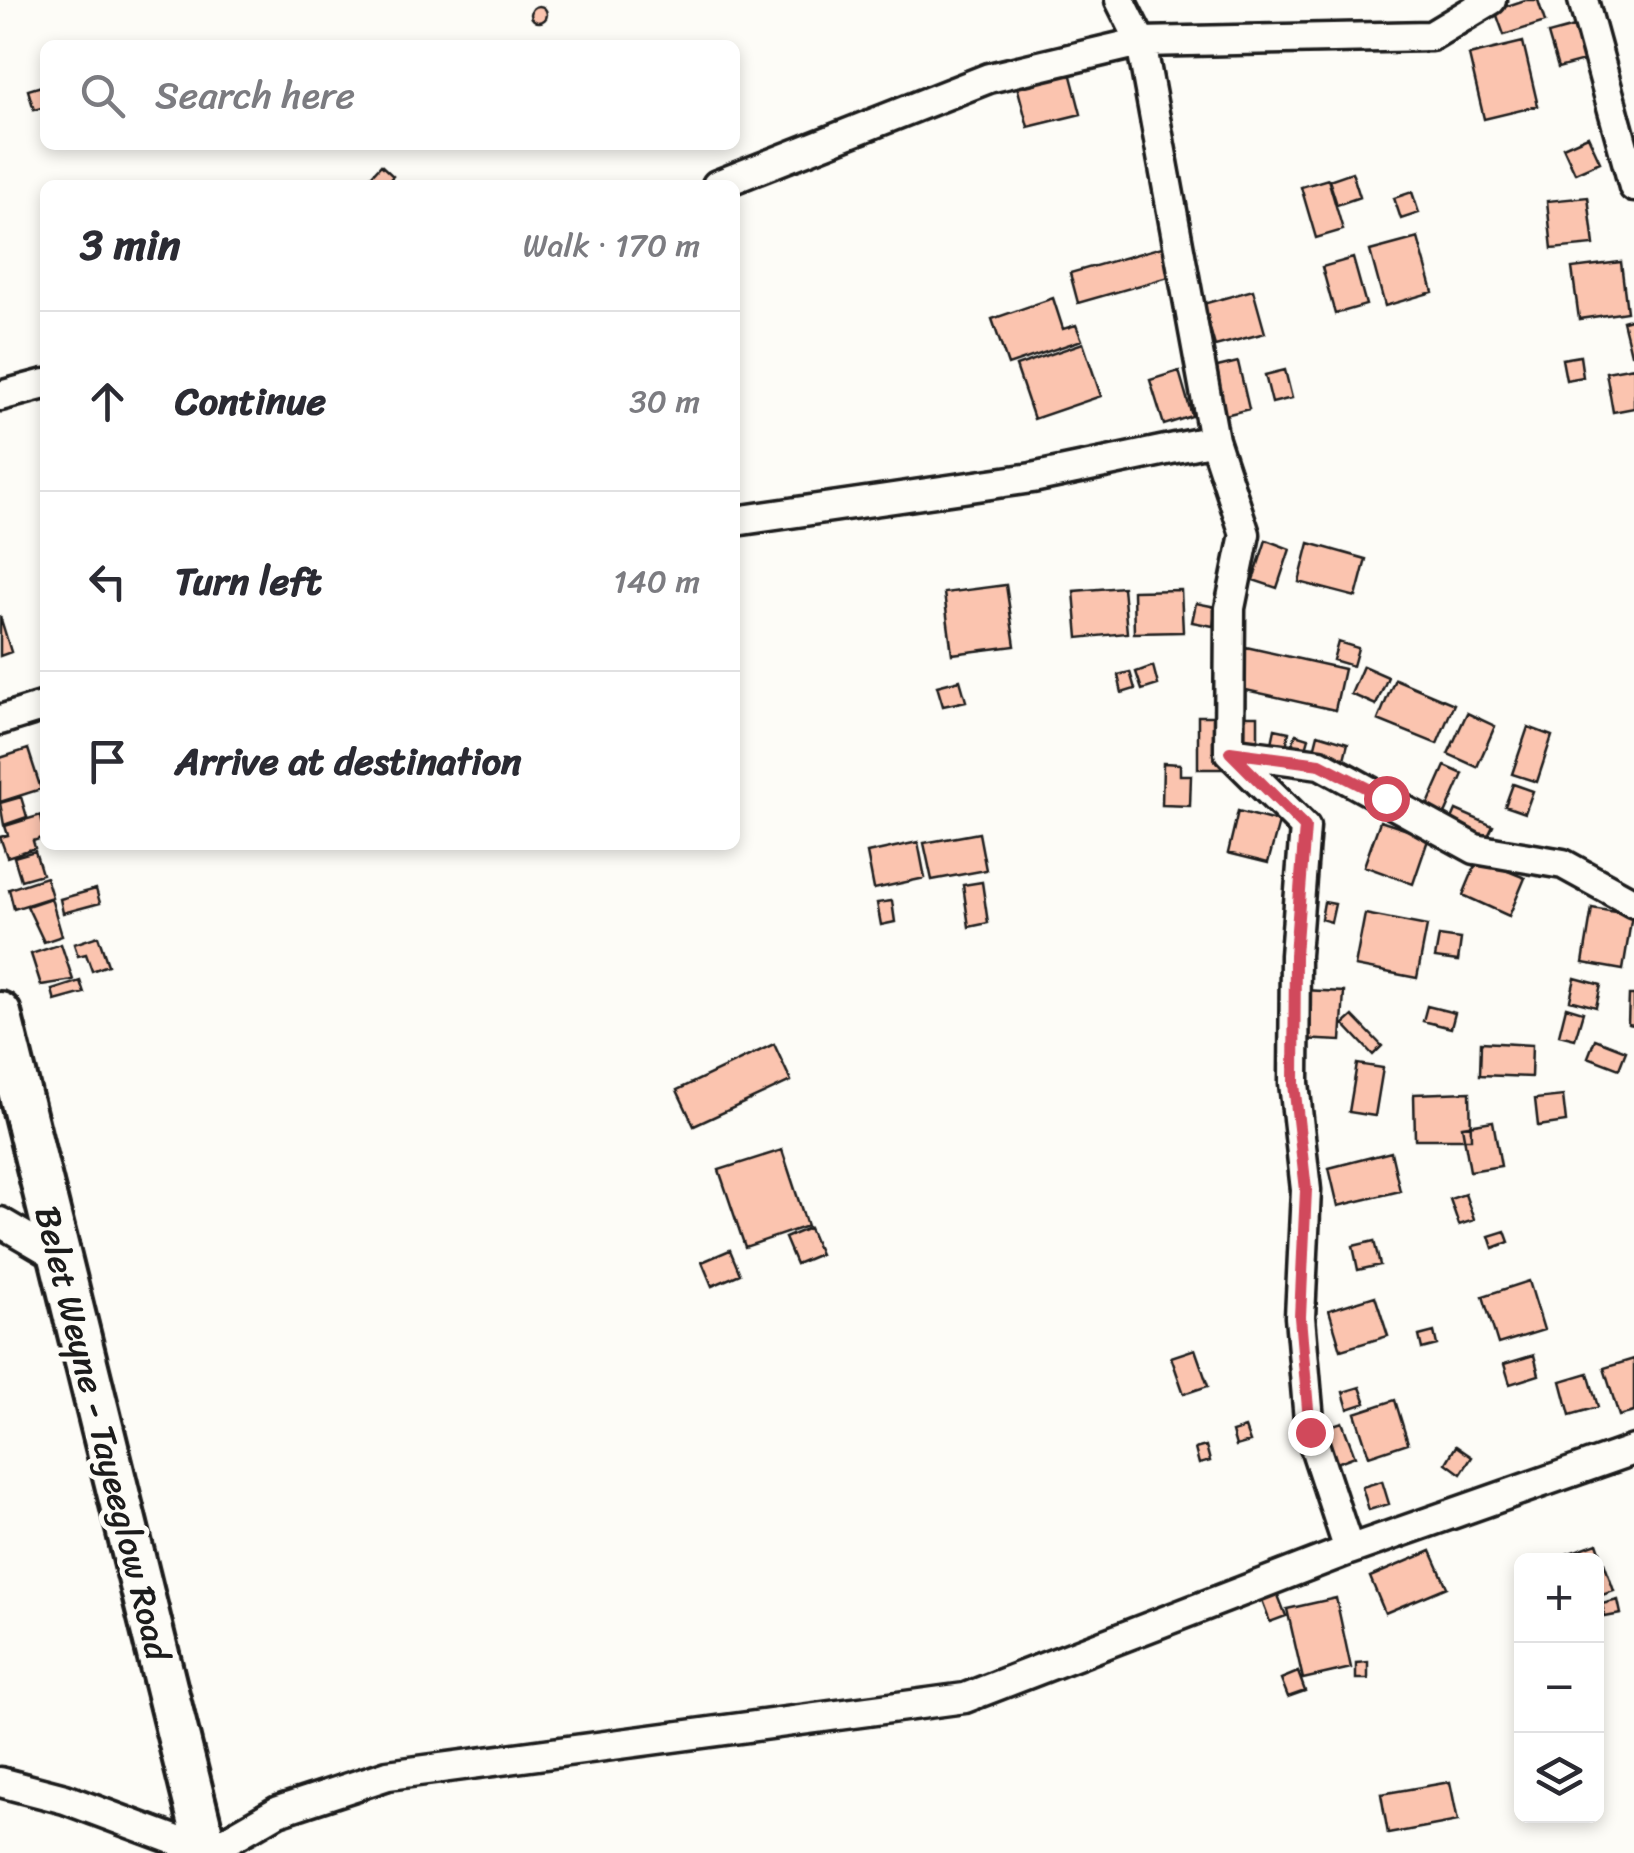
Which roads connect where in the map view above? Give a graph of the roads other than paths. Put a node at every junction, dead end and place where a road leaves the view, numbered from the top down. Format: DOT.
graph roads {
  1 [pos="1120,0"];
  2 [pos="1491,0"];
  3 [pos="1583,0"];
  4 [pos="1141,42"];
  5 [pos="730,180"];
  6 [pos="1634,188"];
  7 [pos="40,385"];
  8 [pos="0,396"];
  9 [pos="1214,440"];
  10 [pos="740,520"];
  11 [pos="40,708"];
  12 [pos="0,720"];
  13 [pos="1230,752"];
  14 [pos="1634,902"];
  15 [pos="0,1013"];
  16 [pos="0,1222"];
  17 [pos="58,1256"];
  18 [pos="1634,1450"];
  19 [pos="1350,1550"];
  20 [pos="0,1782"];
  21 [pos="207,1853"];
  1 -- 4 [label="street"];
  2 -- 4 [label="street"];
  3 -- 6 [label="street"];
  4 -- 5 [label="street"];
  4 -- 9 [label="street"];
  7 -- 8 [label="street"];
  9 -- 10 [label="street"];
  9 -- 13 [label="street"];
  11 -- 12 [label="street"];
  13 -- 14 [label="street"];
  13 -- 19 [label="street"];
  15 -- 17 [label="main road, Belet Weyne - Tayeeglow Road"];
  16 -- 17 [label="street"];
  17 -- 21 [label="main road, Belet Weyne - Tayeeglow Road"];
  18 -- 19 [label="street"];
  19 -- 21 [label="street"];
  20 -- 21 [label="street"];
}
